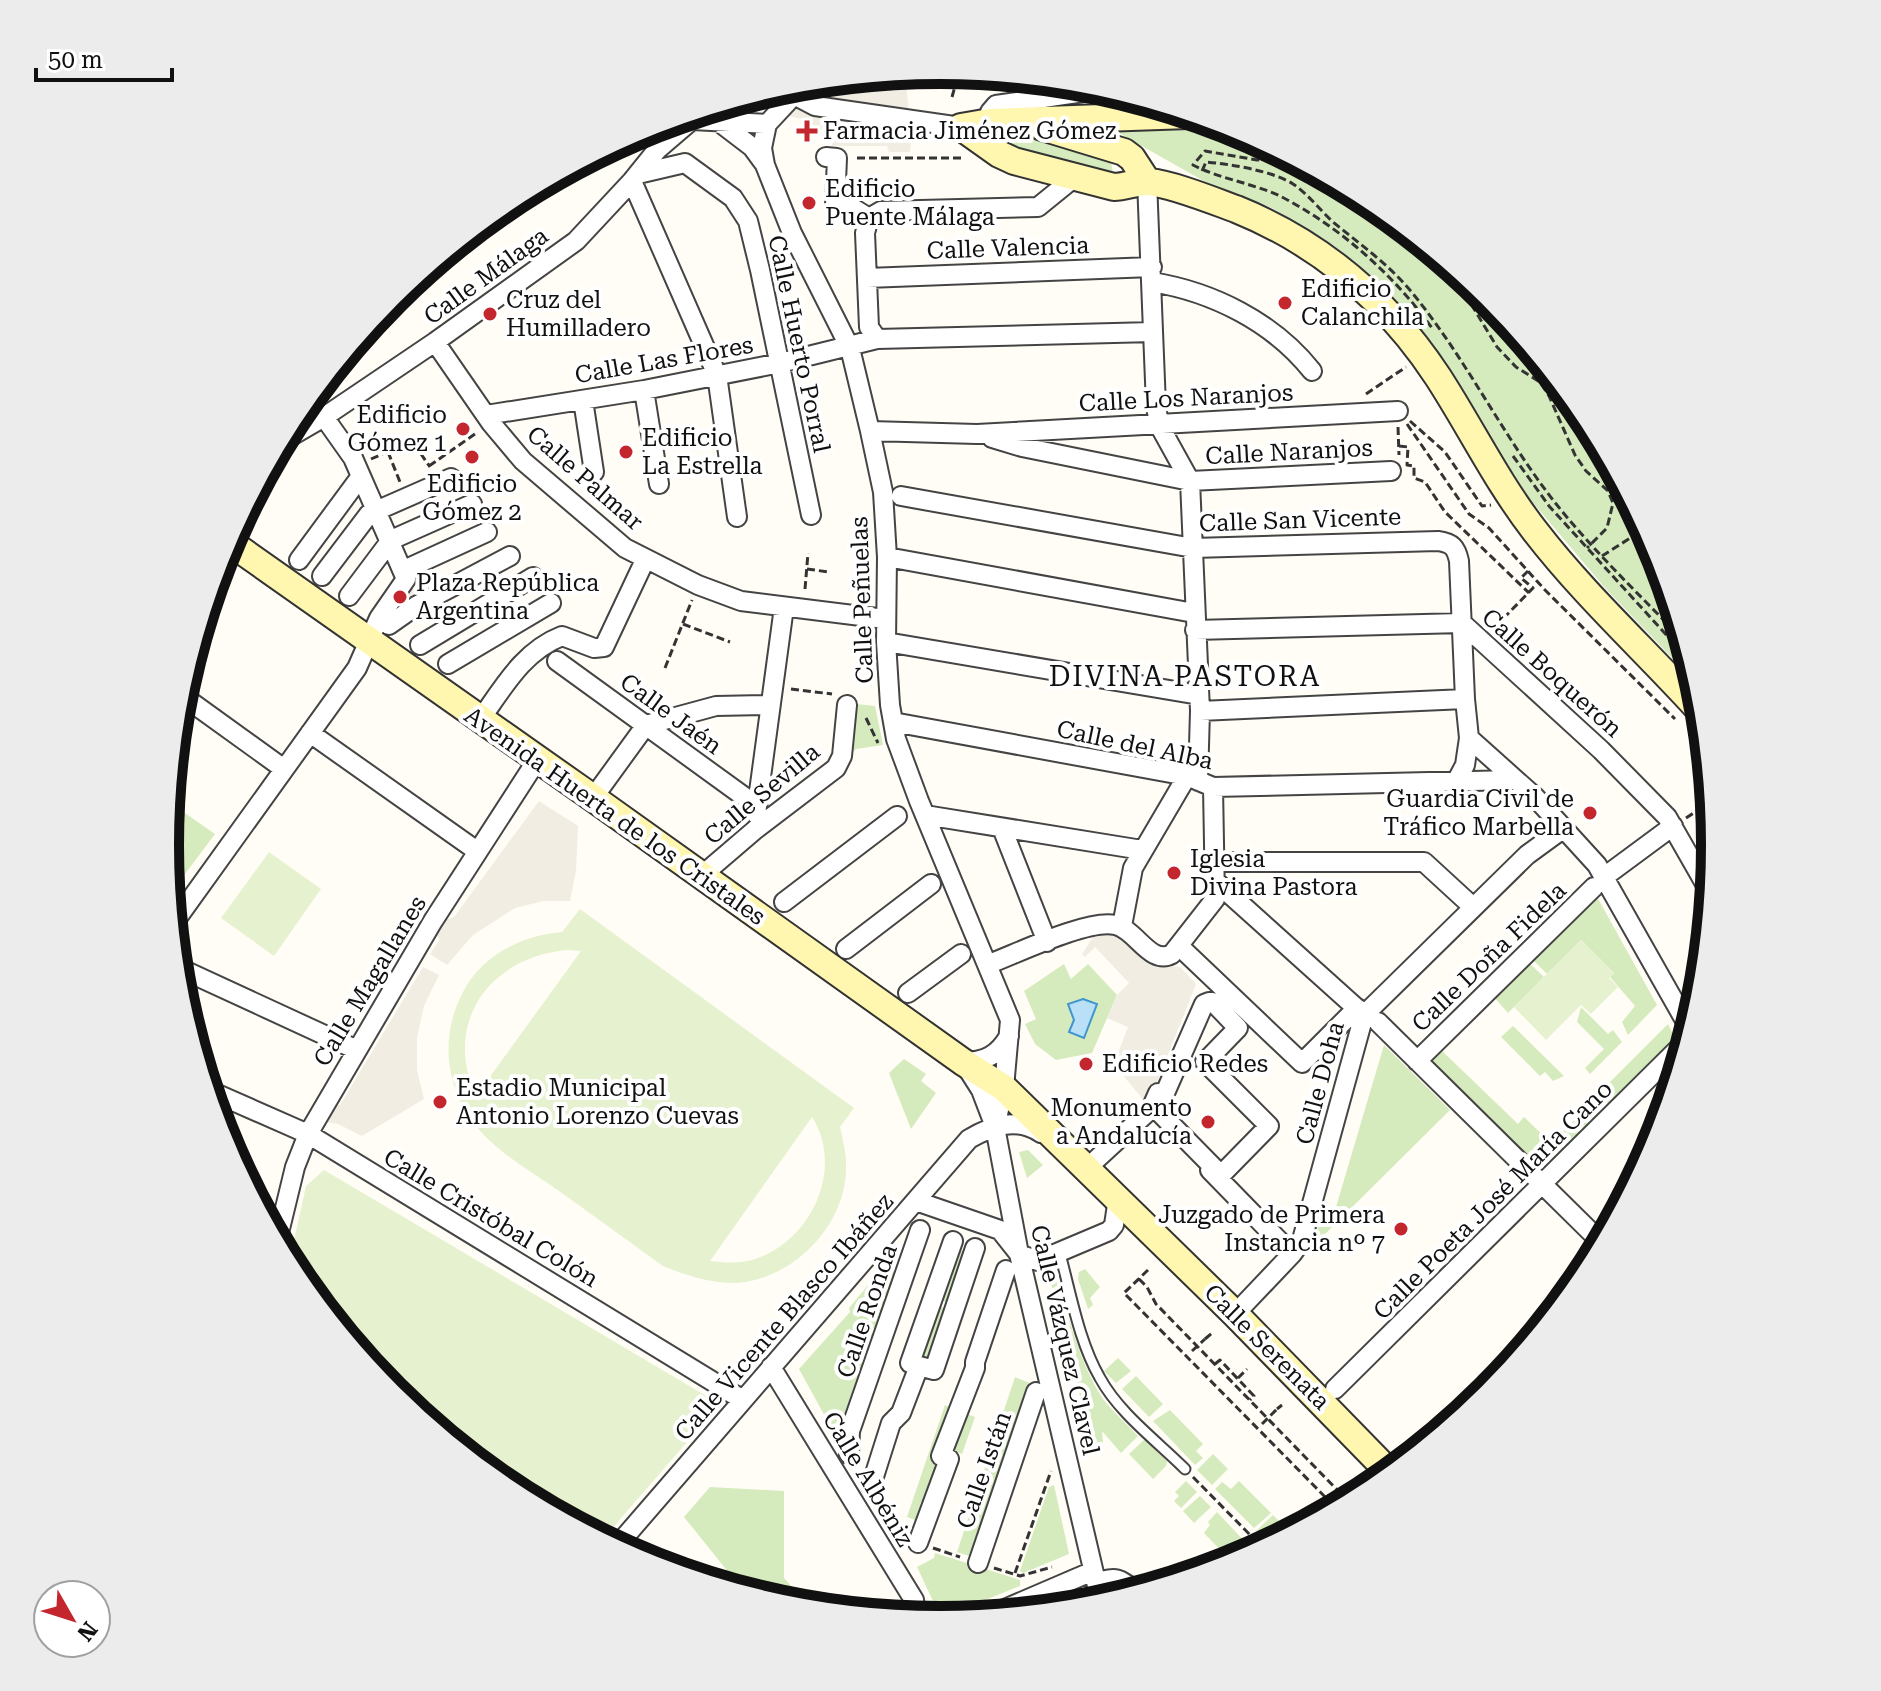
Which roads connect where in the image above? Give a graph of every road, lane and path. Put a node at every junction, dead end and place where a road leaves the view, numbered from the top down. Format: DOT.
graph roads {
  1 [pos="955,85"];
  2 [pos="1064,95"];
  3 [pos="952,97"];
  4 [pos="801,98"];
  5 [pos="783,101"];
  6 [pos="1159,116"];
  7 [pos="709,120"];
  8 [pos="718,121"];
  9 [pos="990,122"];
  10 [pos="1027,122"];
  11 [pos="767,124"];
  12 [pos="961,127"];
  13 [pos="675,132"];
  14 [pos="988,156"];
  15 [pos="831,157"];
  16 [pos="1270,160"];
  17 [pos="765,165"];
  18 [pos="1202,169"];
  19 [pos="1075,177"];
  20 [pos="635,178"];
  21 [pos="1147,181"];
  22 [pos="869,218"];
  23 [pos="1393,233"];
  24 [pos="1429,261"];
  25 [pos="1152,274"];
  26 [pos="867,278"];
  27 [pos="1465,294"];
  28 [pos="1153,332"];
  29 [pos="877,339"];
  30 [pos="435,342"];
  31 [pos="850,348"];
  32 [pos="780,363"];
  33 [pos="1406,367"];
  34 [pos="1312,371"];
  35 [pos="1537,372"];
  36 [pos="717,375"];
  37 [pos="1540,382"];
  38 [pos="644,390"];
  39 [pos="1362,397"];
  40 [pos="583,400"];
  41 [pos="1398,411"];
  42 [pos="324,417"];
  43 [pos="485,421"];
  44 [pos="1159,425"];
  45 [pos="302,430"];
  46 [pos="870,431"];
  47 [pos="977,434"];
  48 [pos="1399,446"];
  49 [pos="388,452"];
  50 [pos="359,470"];
  51 [pos="1391,471"];
  52 [pos="594,472"];
  53 [pos="438,475"];
  54 [pos="1190,481"];
  55 [pos="659,484"];
  56 [pos="901,496"];
  57 [pos="407,498"];
  58 [pos="472,504"];
  59 [pos="1494,504"];
  60 [pos="370,515"];
  61 [pos="811,515"];
  62 [pos="737,517"];
  63 [pos="487,532"];
  64 [pos="1635,535"];
  65 [pos="398,537"];
  66 [pos="240,548"];
  67 [pos="1193,548"];
  68 [pos="1587,548"];
  69 [pos="808,553"];
  70 [pos="510,556"];
  71 [pos="887,557"];
  72 [pos="1597,559"];
  73 [pos="299,560"];
  74 [pos="645,560"];
  75 [pos="807,569"];
  76 [pos="404,570"];
  77 [pos="1528,571"];
  78 [pos="829,572"];
  79 [pos="322,576"];
  80 [pos="533,577"];
  81 [pos="698,585"];
  82 [pos="1529,593"];
  83 [pos="349,596"];
  84 [pos="551,603"];
  85 [pos="794,608"];
  86 [pos="885,619"];
  87 [pos="1195,622"];
  88 [pos="1462,623"];
  89 [pos="683,624"];
  90 [pos="379,632"];
  91 [pos="1482,640"];
  92 [pos="730,642"];
  93 [pos="886,642"];
  94 [pos="420,645"];
  95 [pos="557,661"];
  96 [pos="448,664"];
  97 [pos="665,668"];
  98 [pos="772,696"];
  99 [pos="1687,696"];
  100 [pos="1465,699"];
  101 [pos="840,700"];
  102 [pos="193,703"];
  103 [pos="1199,703"];
  104 [pos="480,720"];
  105 [pos="893,722"];
  106 [pos="646,725"];
  107 [pos="310,733"];
  108 [pos="1469,738"];
  109 [pos="1694,738"];
  110 [pos="886,742"];
  111 [pos="537,760"];
  112 [pos="284,769"];
  113 [pos="1514,780"];
  114 [pos="1199,781"];
  115 [pos="1456,782"];
  116 [pos="593,798"];
  117 [pos="757,806"];
  118 [pos="1700,808"];
  119 [pos="925,815"];
  120 [pos="897,816"];
  121 [pos="1673,826"];
  122 [pos="1002,828"];
  123 [pos="1564,828"];
  124 [pos="756,829"];
  125 [pos="1142,850"];
  126 [pos="477,851"];
  127 [pos="1214,871"];
  128 [pos="1701,876"];
  129 [pos="700,877"];
  130 [pos="1599,882"];
  131 [pos="931,884"];
  132 [pos="784,902"];
  133 [pos="1473,907"];
  134 [pos="183,911"];
  135 [pos="1122,926"];
  136 [pos="1047,942"];
  137 [pos="1179,946"];
  138 [pos="846,949"];
  139 [pos="961,954"];
  140 [pos="989,964"];
  141 [pos="191,973"];
  142 [pos="1209,976"];
  143 [pos="908,993"];
  144 [pos="1366,1015"];
  145 [pos="1680,1025"];
  146 [pos="1238,1028"];
  147 [pos="1011,1034"];
  148 [pos="357,1050"];
  149 [pos="1674,1051"];
  150 [pos="1417,1061"];
  151 [pos="963,1062"];
  152 [pos="1004,1088"];
  153 [pos="222,1097"];
  154 [pos="226,1099"];
  155 [pos="224,1103"];
  156 [pos="1151,1109"];
  157 [pos="995,1127"];
  158 [pos="308,1134"];
  159 [pos="1060,1144"];
  160 [pos="1086,1169"];
  161 [pos="1544,1185"];
  162 [pos="1118,1198"];
  163 [pos="916,1201"];
  164 [pos="281,1226"];
  165 [pos="920,1230"];
  166 [pos="1594,1235"];
  167 [pos="953,1241"];
  168 [pos="975,1248"];
  169 [pos="1019,1254"];
  170 [pos="1060,1254"];
  171 [pos="1292,1254"];
  172 [pos="1006,1270"];
  173 [pos="1148,1270"];
  174 [pos="1139,1279"];
  175 [pos="1235,1314"];
  176 [pos="1212,1333"];
  177 [pos="1186,1357"];
  178 [pos="1215,1364"];
  179 [pos="919,1366"];
  180 [pos="771,1367"];
  181 [pos="1247,1369"];
  182 [pos="1238,1378"];
  183 [pos="1335,1389"];
  184 [pos="1036,1392"];
  185 [pos="743,1400"];
  186 [pos="1250,1400"];
  187 [pos="1282,1405"];
  188 [pos="1257,1428"];
  189 [pos="849,1454"];
  190 [pos="1054,1460"];
  191 [pos="1383,1465"];
  192 [pos="1185,1469"];
  193 [pos="871,1486"];
  194 [pos="1341,1493"];
  195 [pos="1329,1500"];
  196 [pos="624,1537"];
  197 [pos="1254,1539"];
  198 [pos="918,1543"];
  199 [pos="978,1563"];
  200 [pos="1015,1574"];
  201 [pos="1095,1576"];
  202 [pos="1127,1584"];
  203 [pos="1098,1590"];
  204 [pos="1036,1600"];
  205 [pos="915,1606"];
  1 -- 3 [label="path"];
  2 -- 9 [label="street"];
  4 -- 12 [label="street"];
  5 -- 11 [label="street"];
  6 -- 10 [label="main road"];
  7 -- 8 [label="street"];
  8 -- 11 [label="street"];
  8 -- 17 [label="street, Calle Peñuelas"];
  9 -- 10 [label="main road"];
  9 -- 12 [label="main road"];
  9 -- 14 [label="main road"];
  10 -- 21 [label="main road"];
  11 -- 17 [label="street, Calle Peñuelas"];
  12 -- 14 [label="main road"];
  13 -- 20 [label="street, Calle Málaga"];
  14 -- 15 [label="path"];
  14 -- 19 [label="main road"];
  15 -- 22 [label="street"];
  16 -- 18 [label="path"];
  17 -- 31 [label="street, Calle Peñuelas"];
  19 -- 21 [label="main road"];
  19 -- 22 [label="street"];
  20 -- 30 [label="street, Calle Málaga"];
  20 -- 32 [label="street, Calle Huerto Porral"];
  20 -- 36 [label="street"];
  21 -- 25 [label="street"];
  21 -- 99 [label="main road"];
  22 -- 26 [label="street"];
  23 -- 24 [label="path"];
  25 -- 26 [label="street, Calle Valencia"];
  25 -- 28 [label="street"];
  25 -- 34 [label="street, Calle Valencia"];
  26 -- 29 [label="street"];
  27 -- 37 [label="path"];
  28 -- 29 [label="street, Calle Las Flores"];
  28 -- 44 [label="street"];
  29 -- 31 [label="street, Calle Las Flores"];
  30 -- 42 [label="street, Calle Málaga"];
  30 -- 43 [label="street, Calle Palmar"];
  31 -- 32 [label="street, Calle Las Flores"];
  31 -- 46 [label="street, Calle Peñuelas"];
  32 -- 36 [label="street, Calle Las Flores"];
  32 -- 61 [label="street, Calle Huerto Porral"];
  33 -- 39 [label="path"];
  35 -- 37 [label="path"];
  36 -- 38 [label="street, Calle Las Flores"];
  36 -- 62 [label="street"];
  37 -- 68 [label="path"];
  38 -- 40 [label="street, Calle Las Flores"];
  38 -- 55 [label="street"];
  40 -- 43 [label="street, Calle Las Flores"];
  40 -- 52 [label="street"];
  41 -- 44 [label="street, Calle Los Naranjos"];
  41 -- 48 [label="path"];
  41 -- 59 [label="path"];
  41 -- 77 [label="path"];
  42 -- 45 [label="street, Calle Málaga"];
  42 -- 50 [label="street"];
  43 -- 53 [label="path"];
  43 -- 74 [label="street, Calle Palmar"];
  44 -- 47 [label="street, Calle Los Naranjos"];
  44 -- 54 [label="street"];
  46 -- 47 [label="street, Calle Los Naranjos"];
  46 -- 71 [label="street, Calle Peñuelas"];
  47 -- 54 [label="street, Calle Los Naranjos"];
  48 -- 51 [label="path"];
  48 -- 82 [label="path"];
  49 -- 50 [label="path"];
  49 -- 53 [label="path"];
  49 -- 57 [label="path"];
  50 -- 60 [label="street"];
  50 -- 73 [label="street"];
  51 -- 54 [label="street, Calle Naranjos"];
  53 -- 57 [label="street"];
  54 -- 67 [label="street"];
  56 -- 67 [label="street, Calle San Vicente"];
  57 -- 60 [label="street"];
  58 -- 65 [label="street"];
  60 -- 65 [label="street"];
  60 -- 79 [label="street"];
  63 -- 76 [label="street"];
  64 -- 72 [label="path"];
  65 -- 76 [label="street"];
  65 -- 83 [label="street"];
  66 -- 90 [label="main road, Avenida Huerta de los Cristales"];
  67 -- 87 [label="street"];
  67 -- 88 [label="street, Calle San Vicente"];
  69 -- 75 [label="path"];
  70 -- 90 [label="street"];
  71 -- 86 [label="street, Calle Peñuelas"];
  71 -- 87 [label="street, Calle Boquerón"];
  74 -- 81 [label="street, Calle Palmar"];
  74 -- 104 [label="street"];
  75 -- 78 [label="path"];
  75 -- 85 [label="path"];
  76 -- 90 [label="street"];
  77 -- 82 [label="path"];
  77 -- 109 [label="path"];
  80 -- 94 [label="street"];
  81 -- 85 [label="street, Calle Palmar"];
  81 -- 89 [label="path"];
  82 -- 91 [label="path"];
  84 -- 96 [label="street"];
  85 -- 86 [label="street, Calle Palmar"];
  85 -- 98 [label="street"];
  86 -- 93 [label="street, Calle Peñuelas"];
  87 -- 88 [label="street, Calle Boquerón"];
  87 -- 103 [label="street"];
  88 -- 91 [label="street, Calle Boquerón"];
  88 -- 100 [label="street, Calle San Vicente"];
  89 -- 92 [label="path"];
  89 -- 97 [label="path"];
  90 -- 104 [label="main road, Avenida Huerta de los Cristales"];
  90 -- 107 [label="street"];
  91 -- 121 [label="street, Calle Boquerón"];
  93 -- 103 [label="street"];
  93 -- 105 [label="street, Calle Peñuelas"];
  95 -- 106 [label="street, Calle Jaén"];
  98 -- 101 [label="path"];
  98 -- 106 [label="street"];
  98 -- 117 [label="street"];
  100 -- 103 [label="street"];
  100 -- 108 [label="street, Calle San Vicente"];
  101 -- 110 [label="path"];
  101 -- 124 [label="street, Calle Sevilla"];
  102 -- 112 [label="street"];
  103 -- 114 [label="street"];
  104 -- 111 [label="main road, Avenida Huerta de los Cristales"];
  105 -- 114 [label="street, Calle del Alba"];
  105 -- 119 [label="street, Calle Peñuelas"];
  106 -- 116 [label="street"];
  106 -- 117 [label="street, Calle Jaén"];
  107 -- 112 [label="street"];
  107 -- 126 [label="street"];
  108 -- 113 [label="street"];
  108 -- 115 [label="street"];
  111 -- 116 [label="main road, Avenida Huerta de los Cristales"];
  111 -- 126 [label="street, Calle Magallanes"];
  112 -- 134 [label="street"];
  113 -- 115 [label="street, Calle del Alba"];
  113 -- 123 [label="street"];
  114 -- 115 [label="street, Calle del Alba"];
  114 -- 125 [label="street"];
  114 -- 127 [label="street"];
  116 -- 129 [label="main road, Avenida Huerta de los Cristales"];
  117 -- 124 [label="street"];
  118 -- 121 [label="path"];
  119 -- 122 [label="street"];
  119 -- 140 [label="street, Calle Peñuelas"];
  120 -- 132 [label="street"];
  121 -- 128 [label="street, Calle Boquerón"];
  121 -- 130 [label="street, Calle Doña Fidela"];
  122 -- 125 [label="street"];
  122 -- 136 [label="street"];
  123 -- 130 [label="street"];
  123 -- 133 [label="street, Calle Doha"];
  124 -- 129 [label="street, Calle Sevilla"];
  125 -- 135 [label="street"];
  126 -- 148 [label="street, Calle Magallanes"];
  127 -- 133 [label="street"];
  127 -- 137 [label="street"];
  127 -- 144 [label="street"];
  129 -- 151 [label="main road, Avenida Huerta de los Cristales"];
  130 -- 145 [label="street"];
  130 -- 150 [label="street, Calle Doña Fidela"];
  131 -- 138 [label="street"];
  133 -- 144 [label="street, Calle Doha"];
  135 -- 136 [label="street"];
  135 -- 137 [label="street"];
  136 -- 140 [label="street"];
  137 -- 142 [label="street"];
  139 -- 143 [label="street"];
  140 -- 147 [label="street, Calle Peñuelas"];
  141 -- 148 [label="street"];
  142 -- 144 [label="street"];
  142 -- 156 [label="street"];
  144 -- 150 [label="street"];
  144 -- 171 [label="street, Calle Doha"];
  146 -- 146 [label="street"];
  147 -- 151 [label="street"];
  147 -- 152 [label="street, Calle Peñuelas"];
  148 -- 158 [label="street, Calle Magallanes"];
  149 -- 161 [label="street, Calle Poeta José María Cano"];
  150 -- 161 [label="street"];
  151 -- 152 [label="main road, Avenida Huerta de los Cristales"];
  151 -- 157 [label="street"];
  152 -- 157 [label="street, Calle Vázquez Clavel"];
  152 -- 159 [label="main road, Calle Serenata"];
  153 -- 154 [label="street, Calle Cristóbal Colón"];
  154 -- 155 [label="street"];
  154 -- 158 [label="street, Calle Cristóbal Colón"];
  156 -- 160 [label="street"];
  156 -- 171 [label="street"];
  157 -- 159 [label="street"];
  157 -- 163 [label="street, Calle Vicente Blasco Ibáñez"];
  157 -- 169 [label="street, Calle Vázquez Clavel"];
  158 -- 164 [label="street, Calle Magallanes"];
  158 -- 185 [label="street, Calle Cristóbal Colón"];
  159 -- 160 [label="main road, Calle Serenata"];
  160 -- 162 [label="main road, Calle Serenata"];
  161 -- 166 [label="street"];
  161 -- 183 [label="street, Calle Poeta José María Cano"];
  162 -- 170 [label="street"];
  162 -- 175 [label="main road, Calle Serenata"];
  163 -- 169 [label="street"];
  163 -- 180 [label="street, Calle Vicente Blasco Ibáñez"];
  165 -- 189 [label="street, Calle Ronda"];
  167 -- 179 [label="street"];
  168 -- 179 [label="street"];
  169 -- 170 [label="street"];
  169 -- 201 [label="street, Calle Vázquez Clavel"];
  170 -- 192 [label="lane"];
  171 -- 175 [label="street, Calle Doha"];
  172 -- 198 [label="street"];
  173 -- 174 [label="path"];
  174 -- 177 [label="path"];
  174 -- 178 [label="path"];
  175 -- 191 [label="main road, Calle Serenata"];
  176 -- 177 [label="path, bridge"];
  177 -- 188 [label="path"];
  178 -- 182 [label="path"];
  178 -- 186 [label="path"];
  179 -- 193 [label="street"];
  180 -- 185 [label="street, Calle Vicente Blasco Ibáñez"];
  180 -- 205 [label="street, Calle Albéniz"];
  181 -- 182 [label="path"];
  182 -- 186 [label="path"];
  184 -- 199 [label="street, Calle Istán"];
  185 -- 196 [label="street, Calle Vicente Blasco Ibáñez"];
  186 -- 194 [label="path"];
  187 -- 188 [label="path, bridge"];
  188 -- 195 [label="path"];
  190 -- 200 [label="path"];
  192 -- 197 [label="path"];
  201 -- 202 [label="street"];
  201 -- 203 [label="street, Calle Vázquez Clavel"];
  201 -- 204 [label="street"];
}
